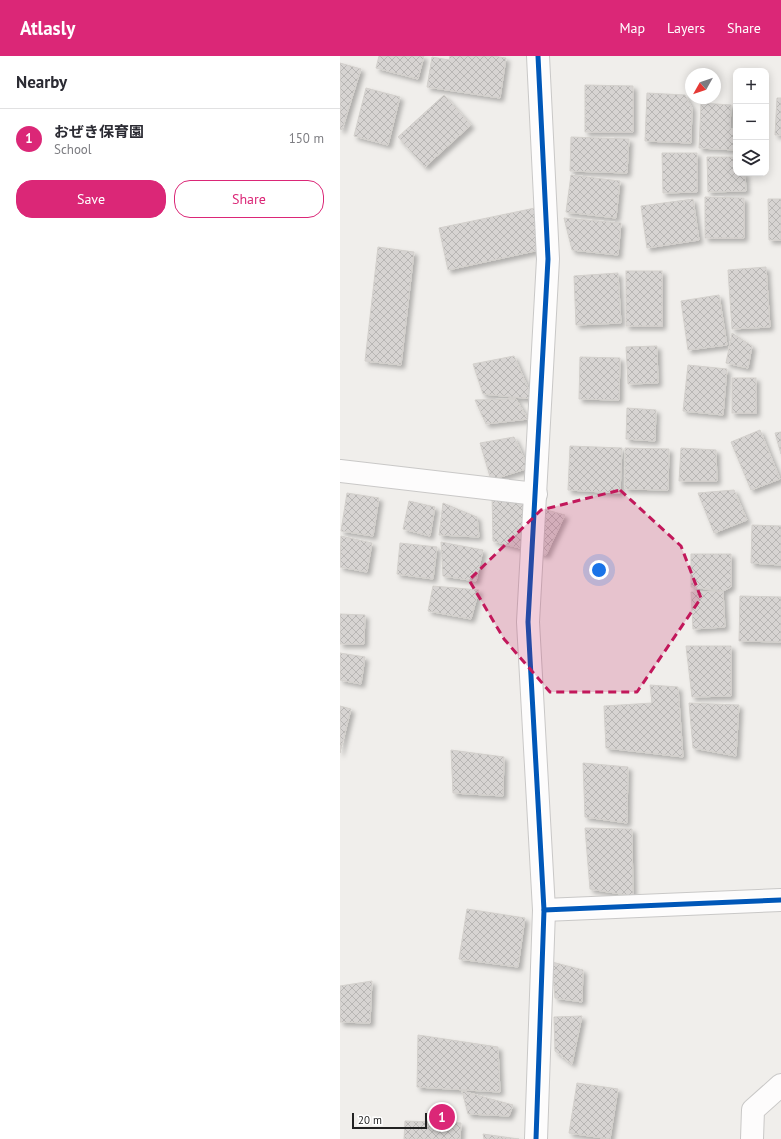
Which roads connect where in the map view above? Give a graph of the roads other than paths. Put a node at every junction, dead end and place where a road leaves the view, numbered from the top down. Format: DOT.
graph roads {
  1 [pos="538,56"];
  2 [pos="340,471"];
  3 [pos="536,494"];
  4 [pos="781,900"];
  5 [pos="544,910"];
  6 [pos="781,1084"];
  7 [pos="536,1139"];
  8 [pos="752,1139"];
  1 -- 3 [label="street"];
  2 -- 3 [label="street"];
  3 -- 5 [label="street"];
  4 -- 5 [label="street"];
  5 -- 7 [label="street"];
  6 -- 8 [label="street"];
}
